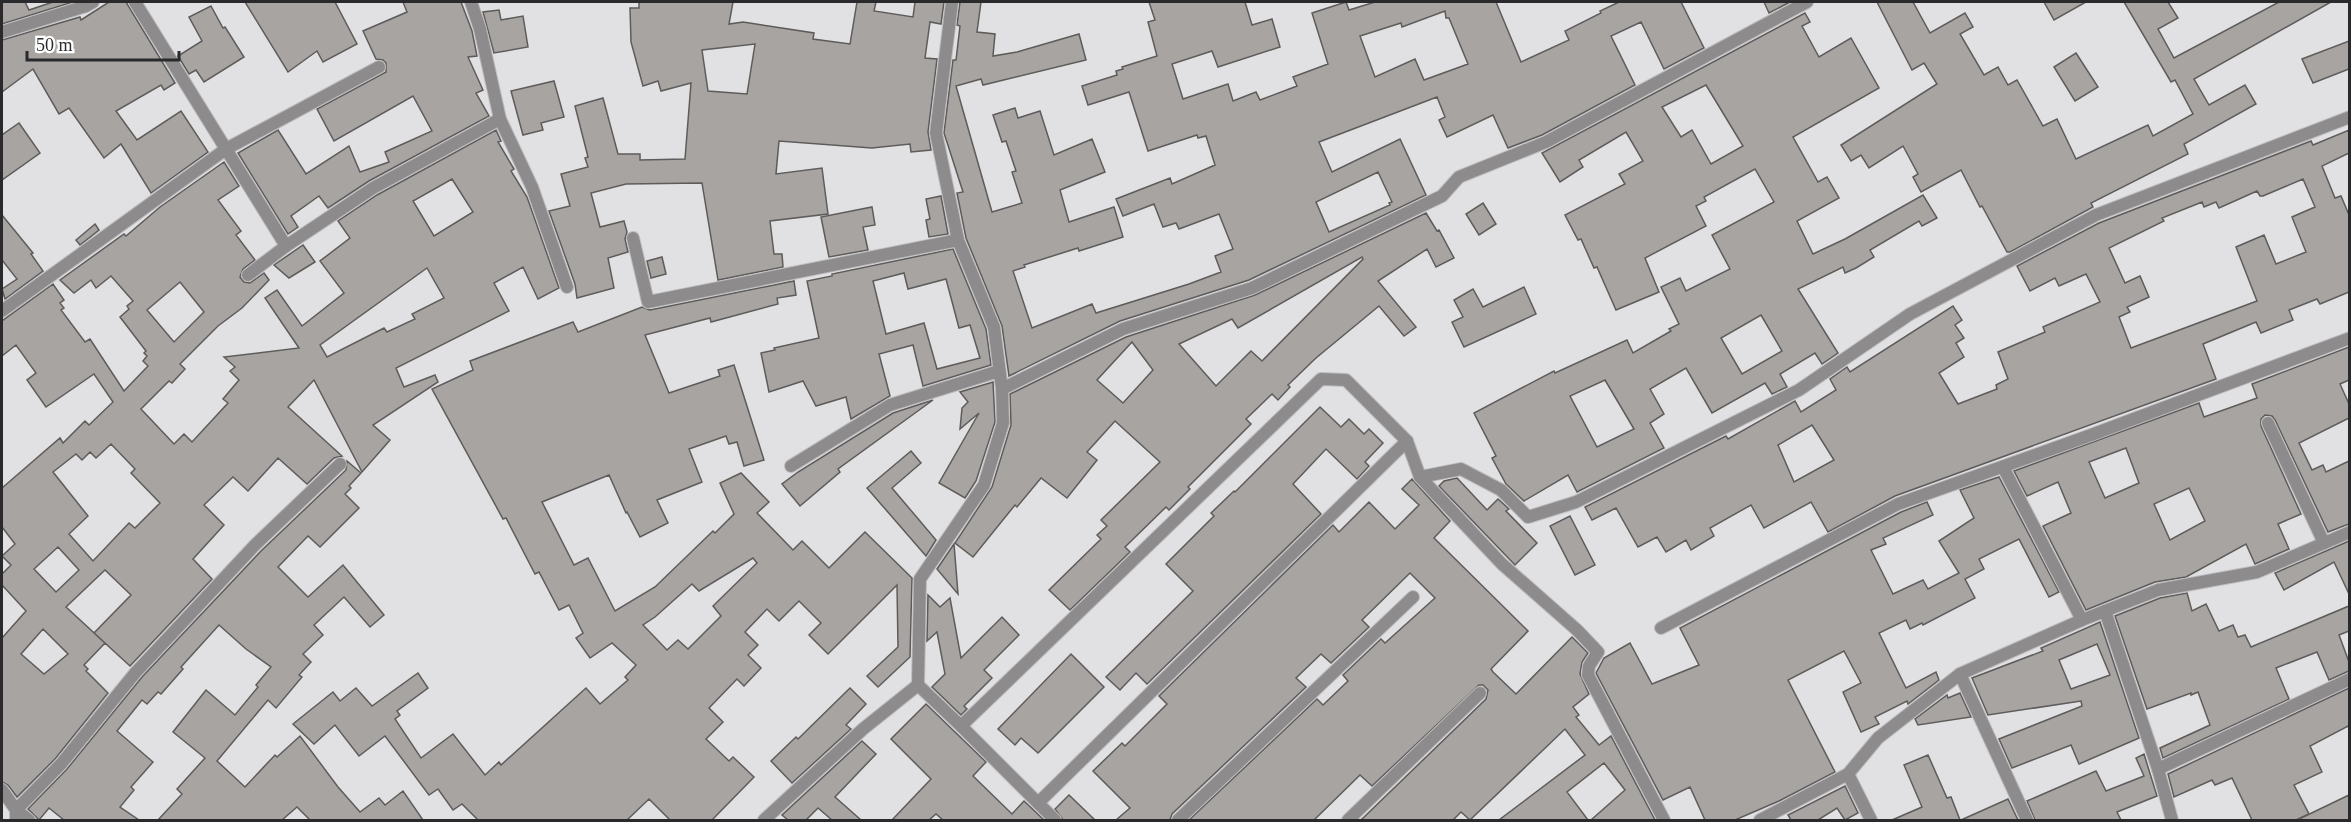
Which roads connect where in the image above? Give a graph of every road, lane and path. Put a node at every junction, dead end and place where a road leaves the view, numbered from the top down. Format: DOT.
graph roads {
  1 [pos="93,2"];
  2 [pos="135,2"];
  3 [pos="471,2"];
  4 [pos="952,2"];
  5 [pos="1808,2"];
  6 [pos="2,32"];
  7 [pos="379,67"];
  8 [pos="2349,117"];
  9 [pos="500,119"];
  10 [pos="226,149"];
  11 [pos="633,238"];
  12 [pos="958,240"];
  13 [pos="286,246"];
  14 [pos="248,274"];
  15 [pos="567,287"];
  16 [pos="2,311"];
  17 [pos="2349,338"];
  18 [pos="999,371"];
  19 [pos="1002,389"];
  20 [pos="2268,423"];
  21 [pos="1407,441"];
  22 [pos="340,464"];
  23 [pos="791,466"];
  24 [pos="2003,467"];
  25 [pos="1420,477"];
  26 [pos="2349,532"];
  27 [pos="2324,543"];
  28 [pos="1413,597"];
  29 [pos="2105,611"];
  30 [pos="2082,620"];
  31 [pos="1660,628"];
  32 [pos="1960,674"];
  33 [pos="2349,679"];
  34 [pos="918,685"];
  35 [pos="1480,693"];
  36 [pos="961,726"];
  37 [pos="2158,769"];
  38 [pos="1848,774"];
  39 [pos="2,790"];
  40 [pos="1038,803"];
  41 [pos="16,815"];
  42 [pos="29,820"];
  43 [pos="764,820"];
  44 [pos="1055,820"];
  45 [pos="1178,820"];
  46 [pos="1348,820"];
  47 [pos="1664,820"];
  48 [pos="1760,820"];
  49 [pos="1871,820"];
  50 [pos="2026,820"];
  51 [pos="2172,820"];
  1 -- 6 [label="street"];
  2 -- 10 [label="street"];
  3 -- 9 [label="street"];
  4 -- 12 [label="street"];
  5 -- 19 [label="street"];
  7 -- 10 [label="street"];
  8 -- 25 [label="street"];
  9 -- 13 [label="street"];
  9 -- 15 [label="street"];
  10 -- 13 [label="street"];
  10 -- 16 [label="street"];
  11 -- 12 [label="street"];
  12 -- 18 [label="street"];
  13 -- 14 [label="street"];
  17 -- 24 [label="street"];
  18 -- 19 [label="street"];
  18 -- 23 [label="street"];
  19 -- 34 [label="street"];
  20 -- 27 [label="street"];
  21 -- 25 [label="street"];
  21 -- 36 [label="street"];
  21 -- 40 [label="street"];
  22 -- 41 [label="street"];
  24 -- 30 [label="street"];
  24 -- 31 [label="street"];
  25 -- 47 [label="street"];
  26 -- 27 [label="street"];
  27 -- 29 [label="street"];
  28 -- 45 [label="street"];
  29 -- 30 [label="street"];
  29 -- 37 [label="street"];
  30 -- 32 [label="street"];
  32 -- 38 [label="street"];
  32 -- 50 [label="street"];
  33 -- 37 [label="street"];
  34 -- 36 [label="street"];
  34 -- 43 [label="street"];
  35 -- 46 [label="street"];
  36 -- 40 [label="street"];
  37 -- 51 [label="street"];
  38 -- 48 [label="street"];
  38 -- 49 [label="street"];
  39 -- 41 [label="street"];
  40 -- 44 [label="street"];
  41 -- 42 [label="street"];
}
